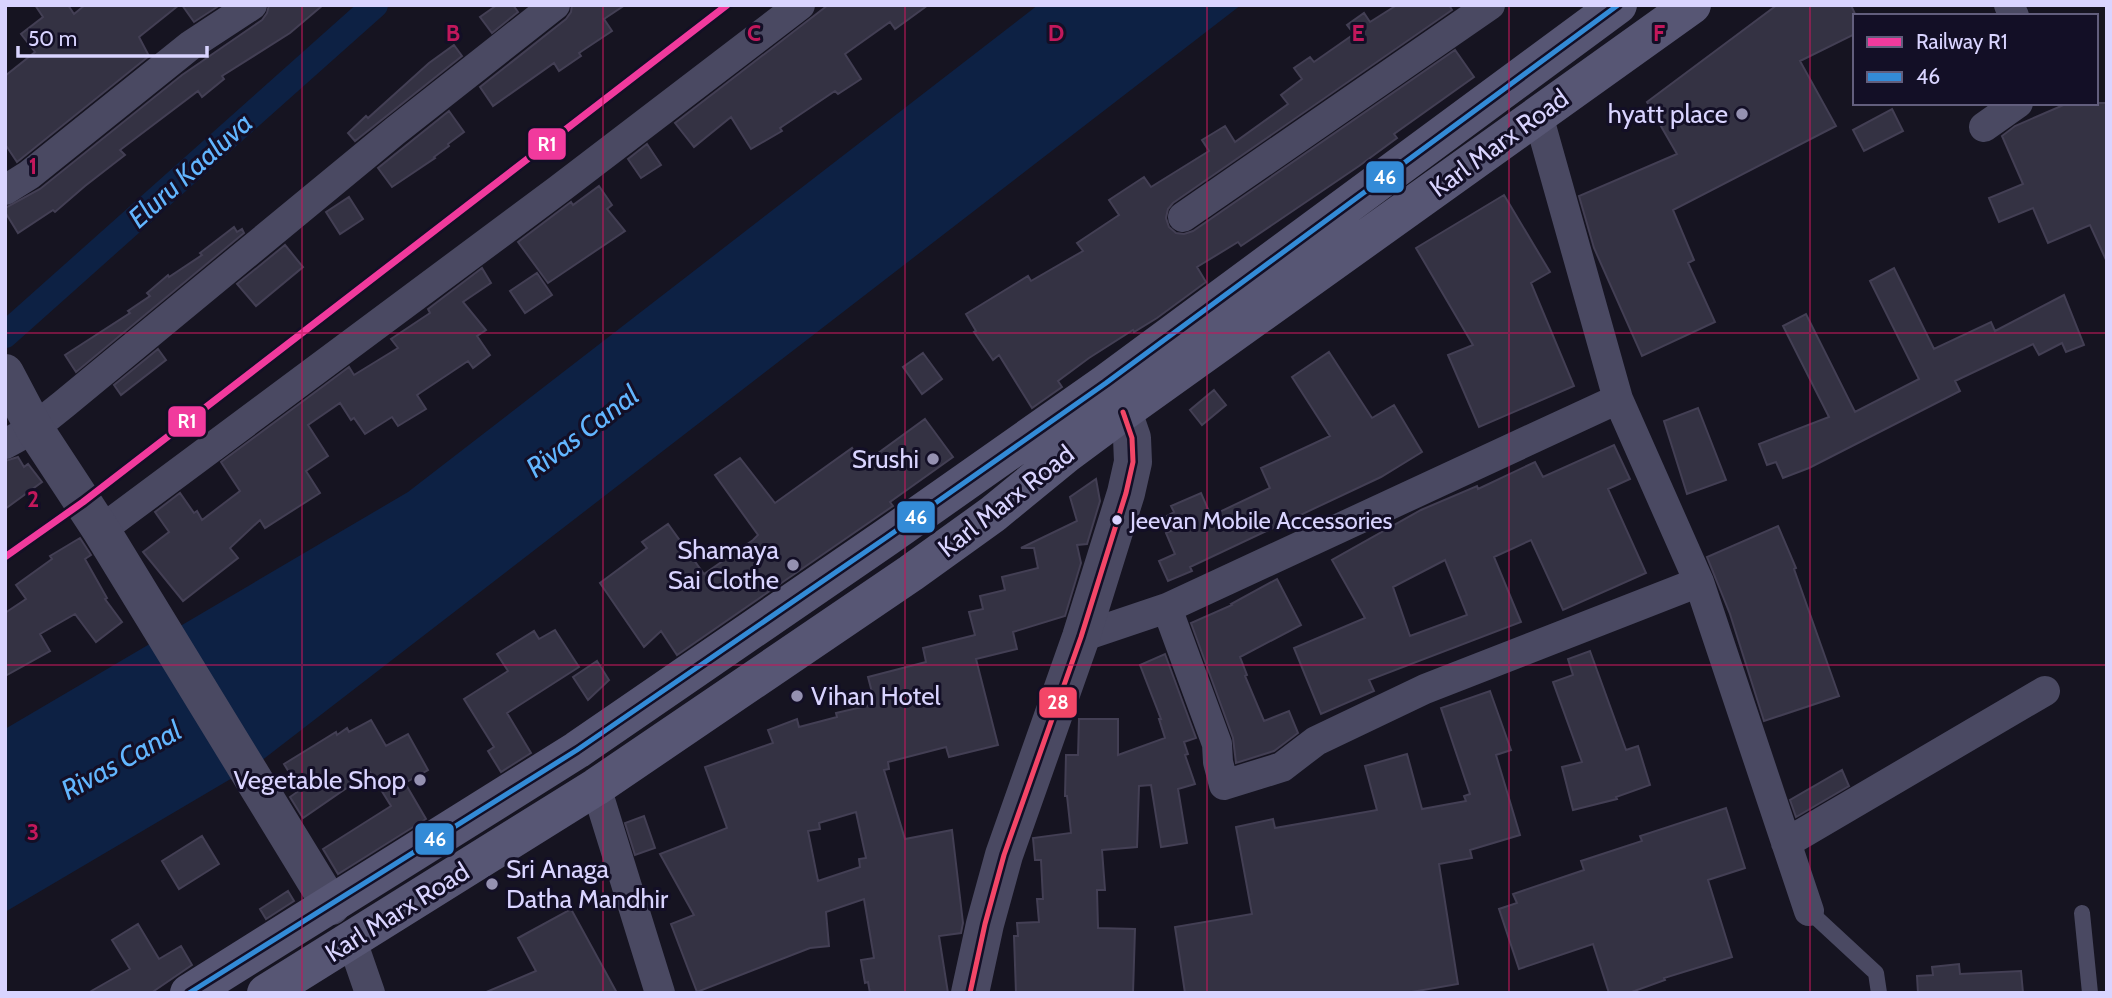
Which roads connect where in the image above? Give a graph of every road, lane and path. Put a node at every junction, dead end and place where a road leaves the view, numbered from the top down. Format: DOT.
graph roads {
  1 [pos="252,5"];
  2 [pos="555,5"];
  3 [pos="800,5"];
  4 [pos="1490,5"];
  5 [pos="1618,5"];
  6 [pos="1692,5"];
  7 [pos="2015,105"];
  8 [pos="1538,115"];
  9 [pos="1984,127"];
  10 [pos="1380,180"];
  11 [pos="5,190"];
  12 [pos="1404,212"];
  13 [pos="1183,217"];
  14 [pos="1618,399"];
  15 [pos="16,412"];
  16 [pos="1124,412"];
  17 [pos="101,530"];
  18 [pos="887,537"];
  19 [pos="911,573"];
  20 [pos="1699,582"];
  21 [pos="1167,608"];
  22 [pos="1081,637"];
  23 [pos="2045,691"];
  24 [pos="606,731"];
  25 [pos="628,765"];
  26 [pos="596,788"];
  27 [pos="1786,843"];
  28 [pos="331,906"];
  29 [pos="1809,911"];
  30 [pos="2082,913"];
  31 [pos="352,941"];
  32 [pos="211,987"];
  33 [pos="266,993"];
  34 [pos="370,993"];
  35 [pos="660,993"];
  36 [pos="970,993"];
  37 [pos="1879,993"];
  38 [pos="2090,993"];
  1 -- 11 [label="street"];
  2 -- 15 [label="street"];
  3 -- 17 [label="street"];
  4 -- 13 [label="street"];
  5 -- 10 [label="main road, Karl Marx Road"];
  6 -- 8 [label="main road, Karl Marx Road"];
  7 -- 9 [label="street"];
  8 -- 12 [label="main road, Karl Marx Road"];
  8 -- 14 [label="street"];
  10 -- 12 [label="main road"];
  10 -- 18 [label="main road, Karl Marx Road"];
  12 -- 16 [label="main road, Karl Marx Road"];
  14 -- 20 [label="street"];
  14 -- 21 [label="street"];
  15 -- 17 [label="street"];
  16 -- 19 [label="main road, Karl Marx Road"];
  16 -- 22 [label="street"];
  17 -- 28 [label="street"];
  18 -- 19 [label="main road"];
  18 -- 24 [label="main road, Karl Marx Road"];
  19 -- 25 [label="main road, Karl Marx Road"];
  20 -- 21 [label="street"];
  20 -- 27 [label="street"];
  21 -- 22 [label="street"];
  22 -- 36 [label="street"];
  23 -- 27 [label="street"];
  24 -- 25 [label="main road"];
  24 -- 28 [label="main road, Karl Marx Road"];
  25 -- 26 [label="main road, Karl Marx Road"];
  26 -- 31 [label="main road, Karl Marx Road"];
  26 -- 35 [label="street"];
  27 -- 29 [label="street"];
  28 -- 32 [label="main road, Karl Marx Road"];
  29 -- 37 [label="lane"];
  30 -- 38 [label="lane"];
  31 -- 33 [label="main road, Karl Marx Road"];
  31 -- 34 [label="street"];
}
